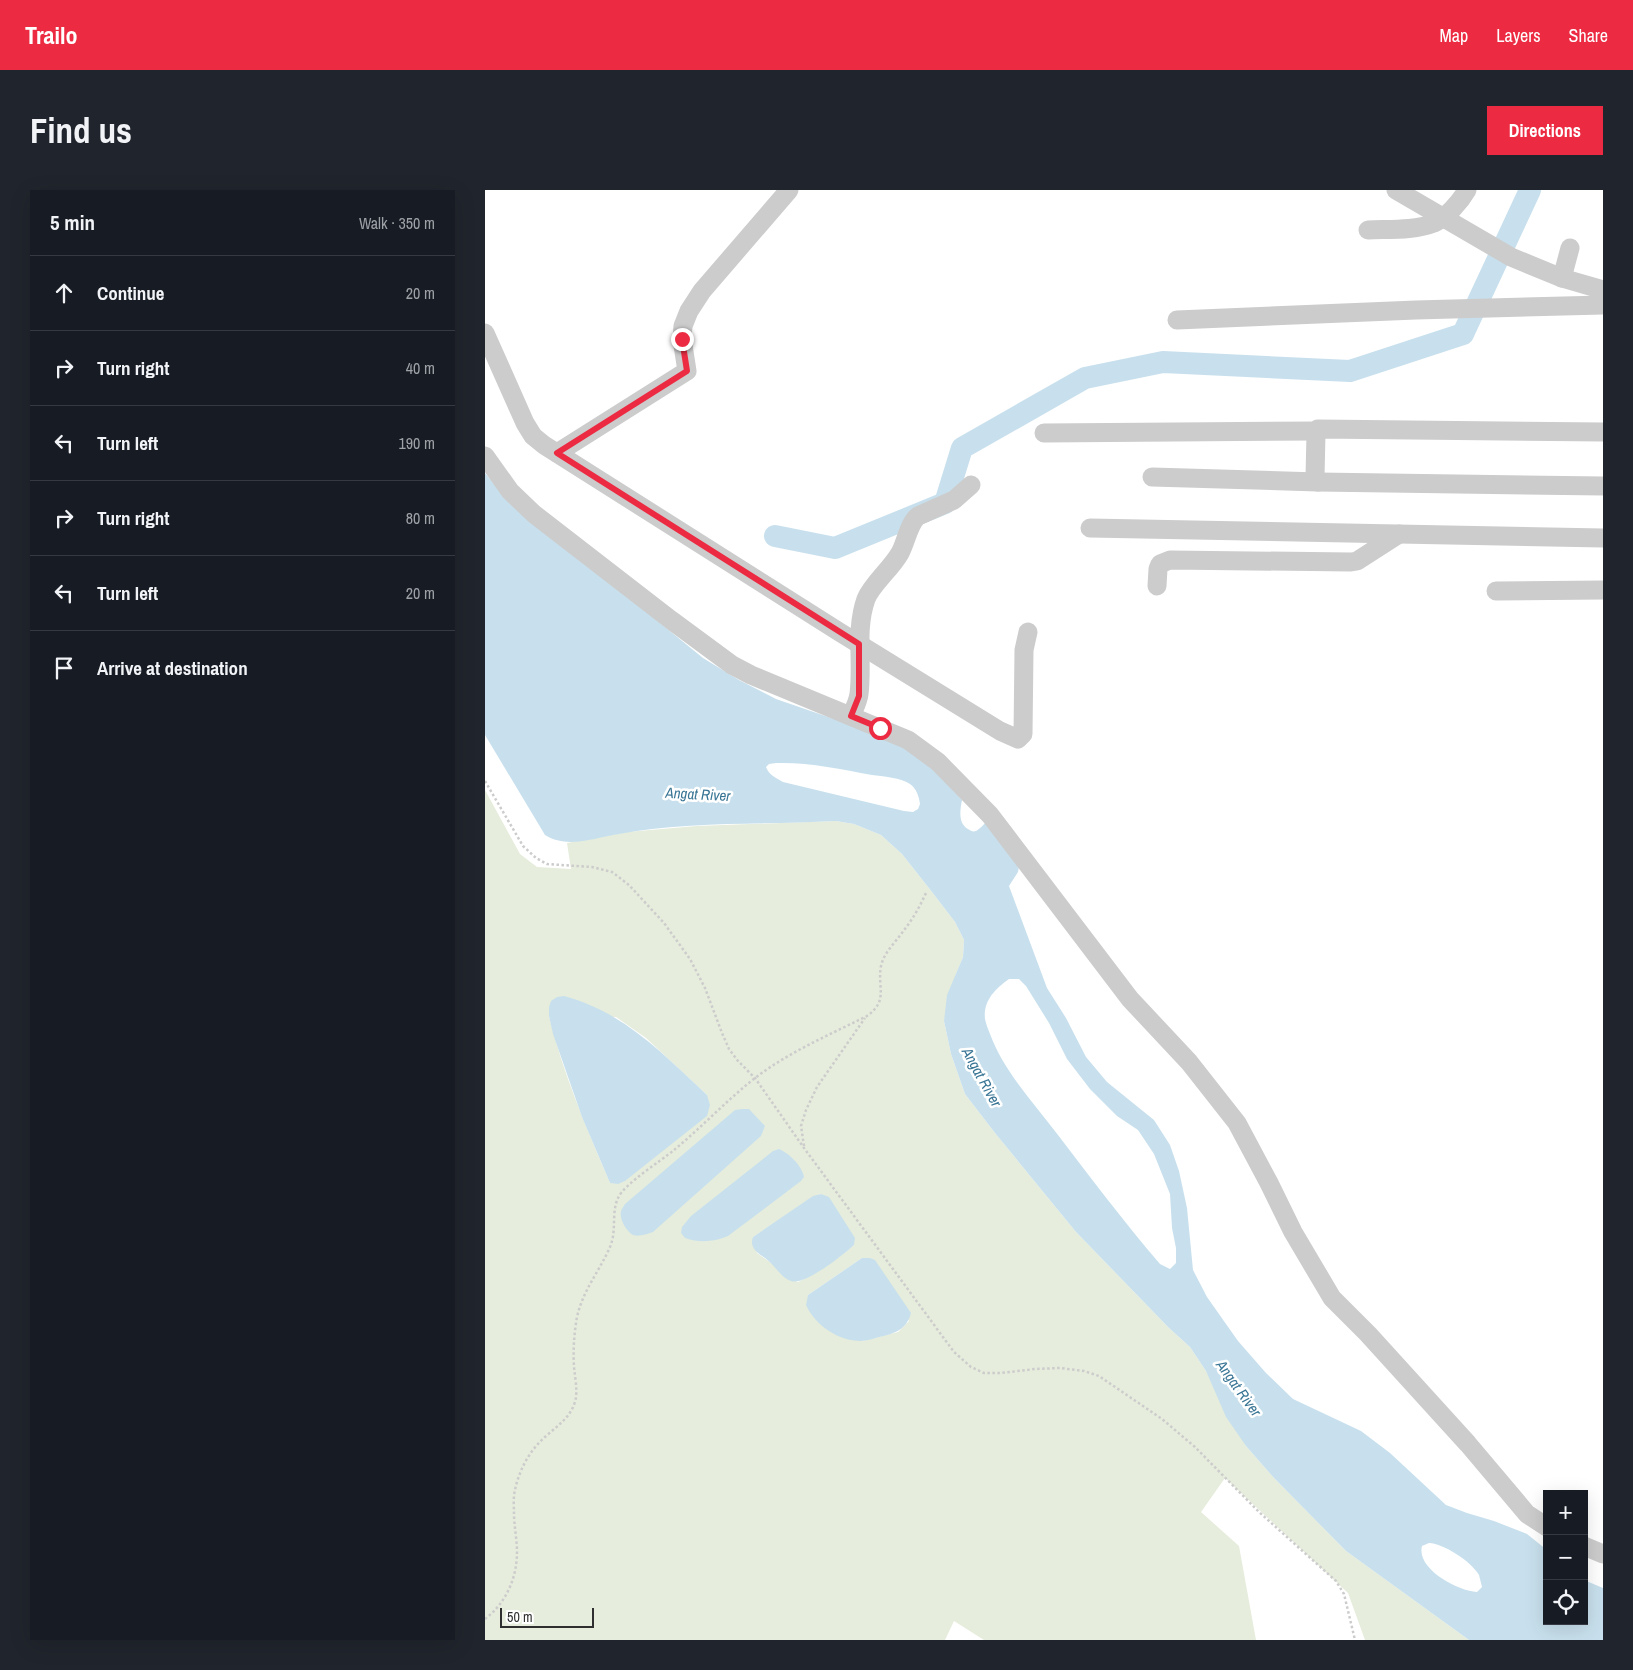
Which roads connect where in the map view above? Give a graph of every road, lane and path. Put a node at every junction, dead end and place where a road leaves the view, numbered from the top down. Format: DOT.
graph roads {
  1 [pos="789,190"];
  2 [pos="1396,190"];
  3 [pos="1467,190"];
  4 [pos="1443,216"];
  5 [pos="1368,230"];
  6 [pos="1570,248"];
  7 [pos="1561,278"];
  8 [pos="1603,290"];
  9 [pos="1603,305"];
  10 [pos="1177,320"];
  11 [pos="485,332"];
  12 [pos="1316,431"];
  13 [pos="1603,432"];
  14 [pos="1045,433"];
  15 [pos="557,453"];
  16 [pos="485,456"];
  17 [pos="1152,477"];
  18 [pos="1318,482"];
  19 [pos="971,485"];
  20 [pos="1603,486"];
  21 [pos="1090,528"];
  22 [pos="1399,534"];
  23 [pos="1603,538"];
  24 [pos="1157,586"];
  25 [pos="1603,590"];
  26 [pos="1496,591"];
  27 [pos="1027,632"];
  28 [pos="859,644"];
  29 [pos="851,716"];
  30 [pos="485,781"];
  31 [pos="927,893"];
  32 [pos="867,1016"];
  33 [pos="755,1078"];
  34 [pos="804,1148"];
  35 [pos="1543,1524"];
  36 [pos="1588,1548"];
  37 [pos="1603,1554"];
  38 [pos="485,1619"];
  39 [pos="1355,1640"];
  1 -- 15 [label="street"];
  2 -- 4 [label="street"];
  3 -- 4 [label="street"];
  4 -- 5 [label="street"];
  4 -- 7 [label="street"];
  6 -- 7 [label="street"];
  7 -- 8 [label="street"];
  9 -- 10 [label="street"];
  11 -- 15 [label="street"];
  12 -- 13 [label="street"];
  12 -- 14 [label="street"];
  12 -- 18 [label="street"];
  15 -- 28 [label="street"];
  16 -- 29 [label="street"];
  17 -- 18 [label="street"];
  18 -- 20 [label="street"];
  19 -- 28 [label="street"];
  21 -- 22 [label="street"];
  22 -- 23 [label="street"];
  22 -- 24 [label="street"];
  25 -- 26 [label="street"];
  27 -- 28 [label="street"];
  28 -- 29 [label="street"];
  29 -- 35 [label="street"];
  30 -- 33 [label="path"];
  31 -- 32 [label="path"];
  32 -- 33 [label="path"];
  32 -- 34 [label="path"];
  33 -- 34 [label="path"];
  33 -- 38 [label="path"];
  34 -- 39 [label="path"];
  36 -- 37 [label="street"];
}
